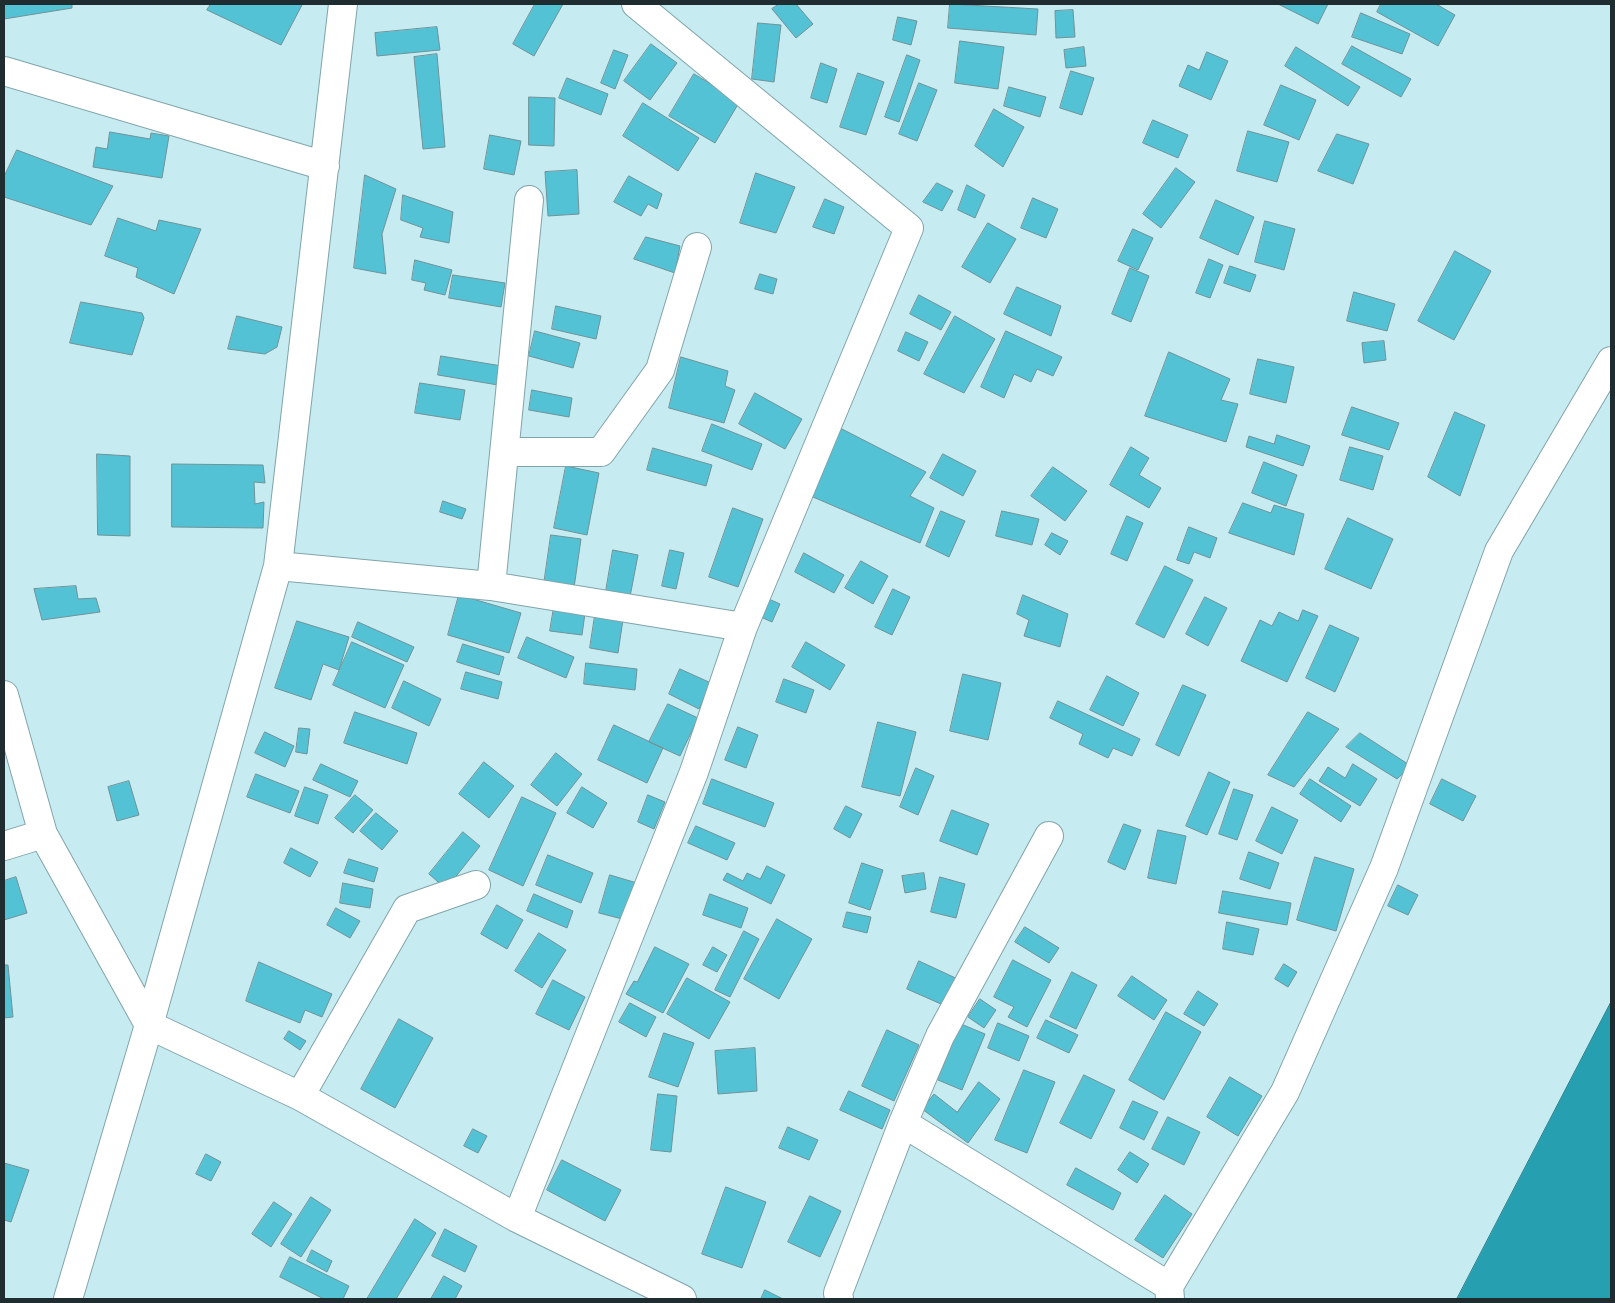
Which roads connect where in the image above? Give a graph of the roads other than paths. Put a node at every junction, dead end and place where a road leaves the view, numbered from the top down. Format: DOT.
graph roads {
  1 [pos="343,4"];
  2 [pos="636,4"];
  3 [pos="4,71"];
  4 [pos="325,166"];
  5 [pos="529,200"];
  6 [pos="698,247"];
  7 [pos="1611,362"];
  8 [pos="504,452"];
  9 [pos="278,566"];
  10 [pos="492,586"];
  11 [pos="743,627"];
  12 [pos="4,695"];
  13 [pos="43,834"];
  14 [pos="1049,836"];
  15 [pos="4,846"];
  16 [pos="476,885"];
  17 [pos="149,1025"];
  18 [pos="300,1096"];
  19 [pos="903,1122"];
  20 [pos="517,1218"];
  21 [pos="1169,1293"];
  22 [pos="68,1299"];
  23 [pos="682,1299"];
  24 [pos="839,1299"];
  1 -- 4 [label="street"];
  2 -- 11 [label="street"];
  3 -- 4 [label="street"];
  4 -- 9 [label="street"];
  5 -- 8 [label="street"];
  6 -- 8 [label="street"];
  7 -- 21 [label="street"];
  8 -- 10 [label="street"];
  9 -- 10 [label="street"];
  9 -- 17 [label="street"];
  10 -- 11 [label="street"];
  11 -- 20 [label="street"];
  12 -- 13 [label="street"];
  13 -- 15 [label="street"];
  13 -- 17 [label="street"];
  14 -- 19 [label="street"];
  16 -- 18 [label="street"];
  17 -- 18 [label="street"];
  17 -- 22 [label="street"];
  18 -- 20 [label="street"];
  19 -- 21 [label="street"];
  19 -- 24 [label="street"];
  20 -- 23 [label="street"];
}
